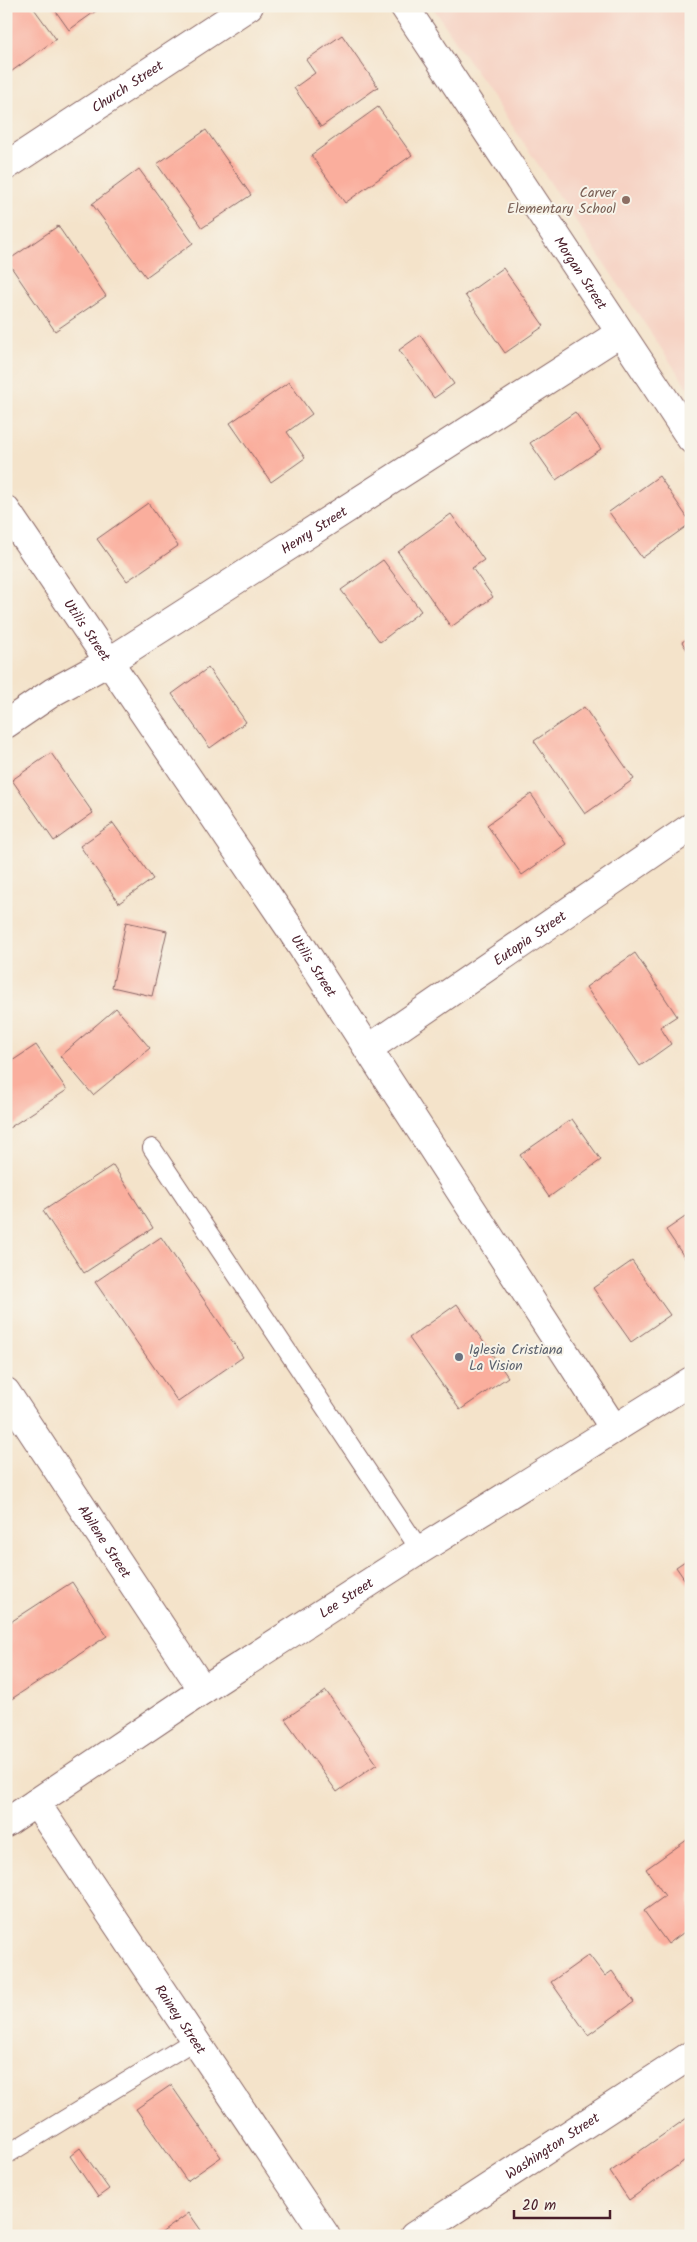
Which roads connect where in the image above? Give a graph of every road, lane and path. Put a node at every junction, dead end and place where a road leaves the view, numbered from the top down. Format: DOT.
graph roads {
  1 [pos="249,6"];
  2 [pos="404,6"];
  3 [pos="6,166"];
  4 [pos="620,333"];
  5 [pos="691,439"];
  6 [pos="6,510"];
  7 [pos="110,661"];
  8 [pos="6,724"];
  9 [pos="691,827"];
  10 [pos="368,1049"];
  11 [pos="152,1148"];
  12 [pos="691,1381"];
  13 [pos="6,1392"];
  14 [pos="613,1427"];
  15 [pos="420,1550"];
  16 [pos="203,1690"];
  17 [pos="36,1803"];
  18 [pos="6,1823"];
  19 [pos="195,2040"];
  20 [pos="691,2055"];
  21 [pos="6,2155"];
  22 [pos="326,2236"];
  23 [pos="414,2236"];
  1 -- 3 [label="street, Church Street"];
  2 -- 4 [label="street, Morgan Street"];
  4 -- 5 [label="street, Morgan Street"];
  4 -- 7 [label="street, Henry Street"];
  6 -- 7 [label="street, Utilis Street"];
  7 -- 8 [label="street, Henry Street"];
  7 -- 10 [label="street, Utilis Street"];
  9 -- 10 [label="street, Eutopia Street"];
  10 -- 14 [label="street, Utilis Street"];
  11 -- 15 [label="lane"];
  12 -- 14 [label="street, Lee Street"];
  13 -- 16 [label="street, Abilene Street"];
  14 -- 15 [label="street, Lee Street"];
  15 -- 16 [label="street, Lee Street"];
  16 -- 17 [label="street, Lee Street"];
  17 -- 18 [label="street, Lee Street"];
  17 -- 19 [label="street, Rainey Street"];
  19 -- 21 [label="lane"];
  19 -- 22 [label="street, Rainey Street"];
  20 -- 23 [label="street, Washington Street"];
}
